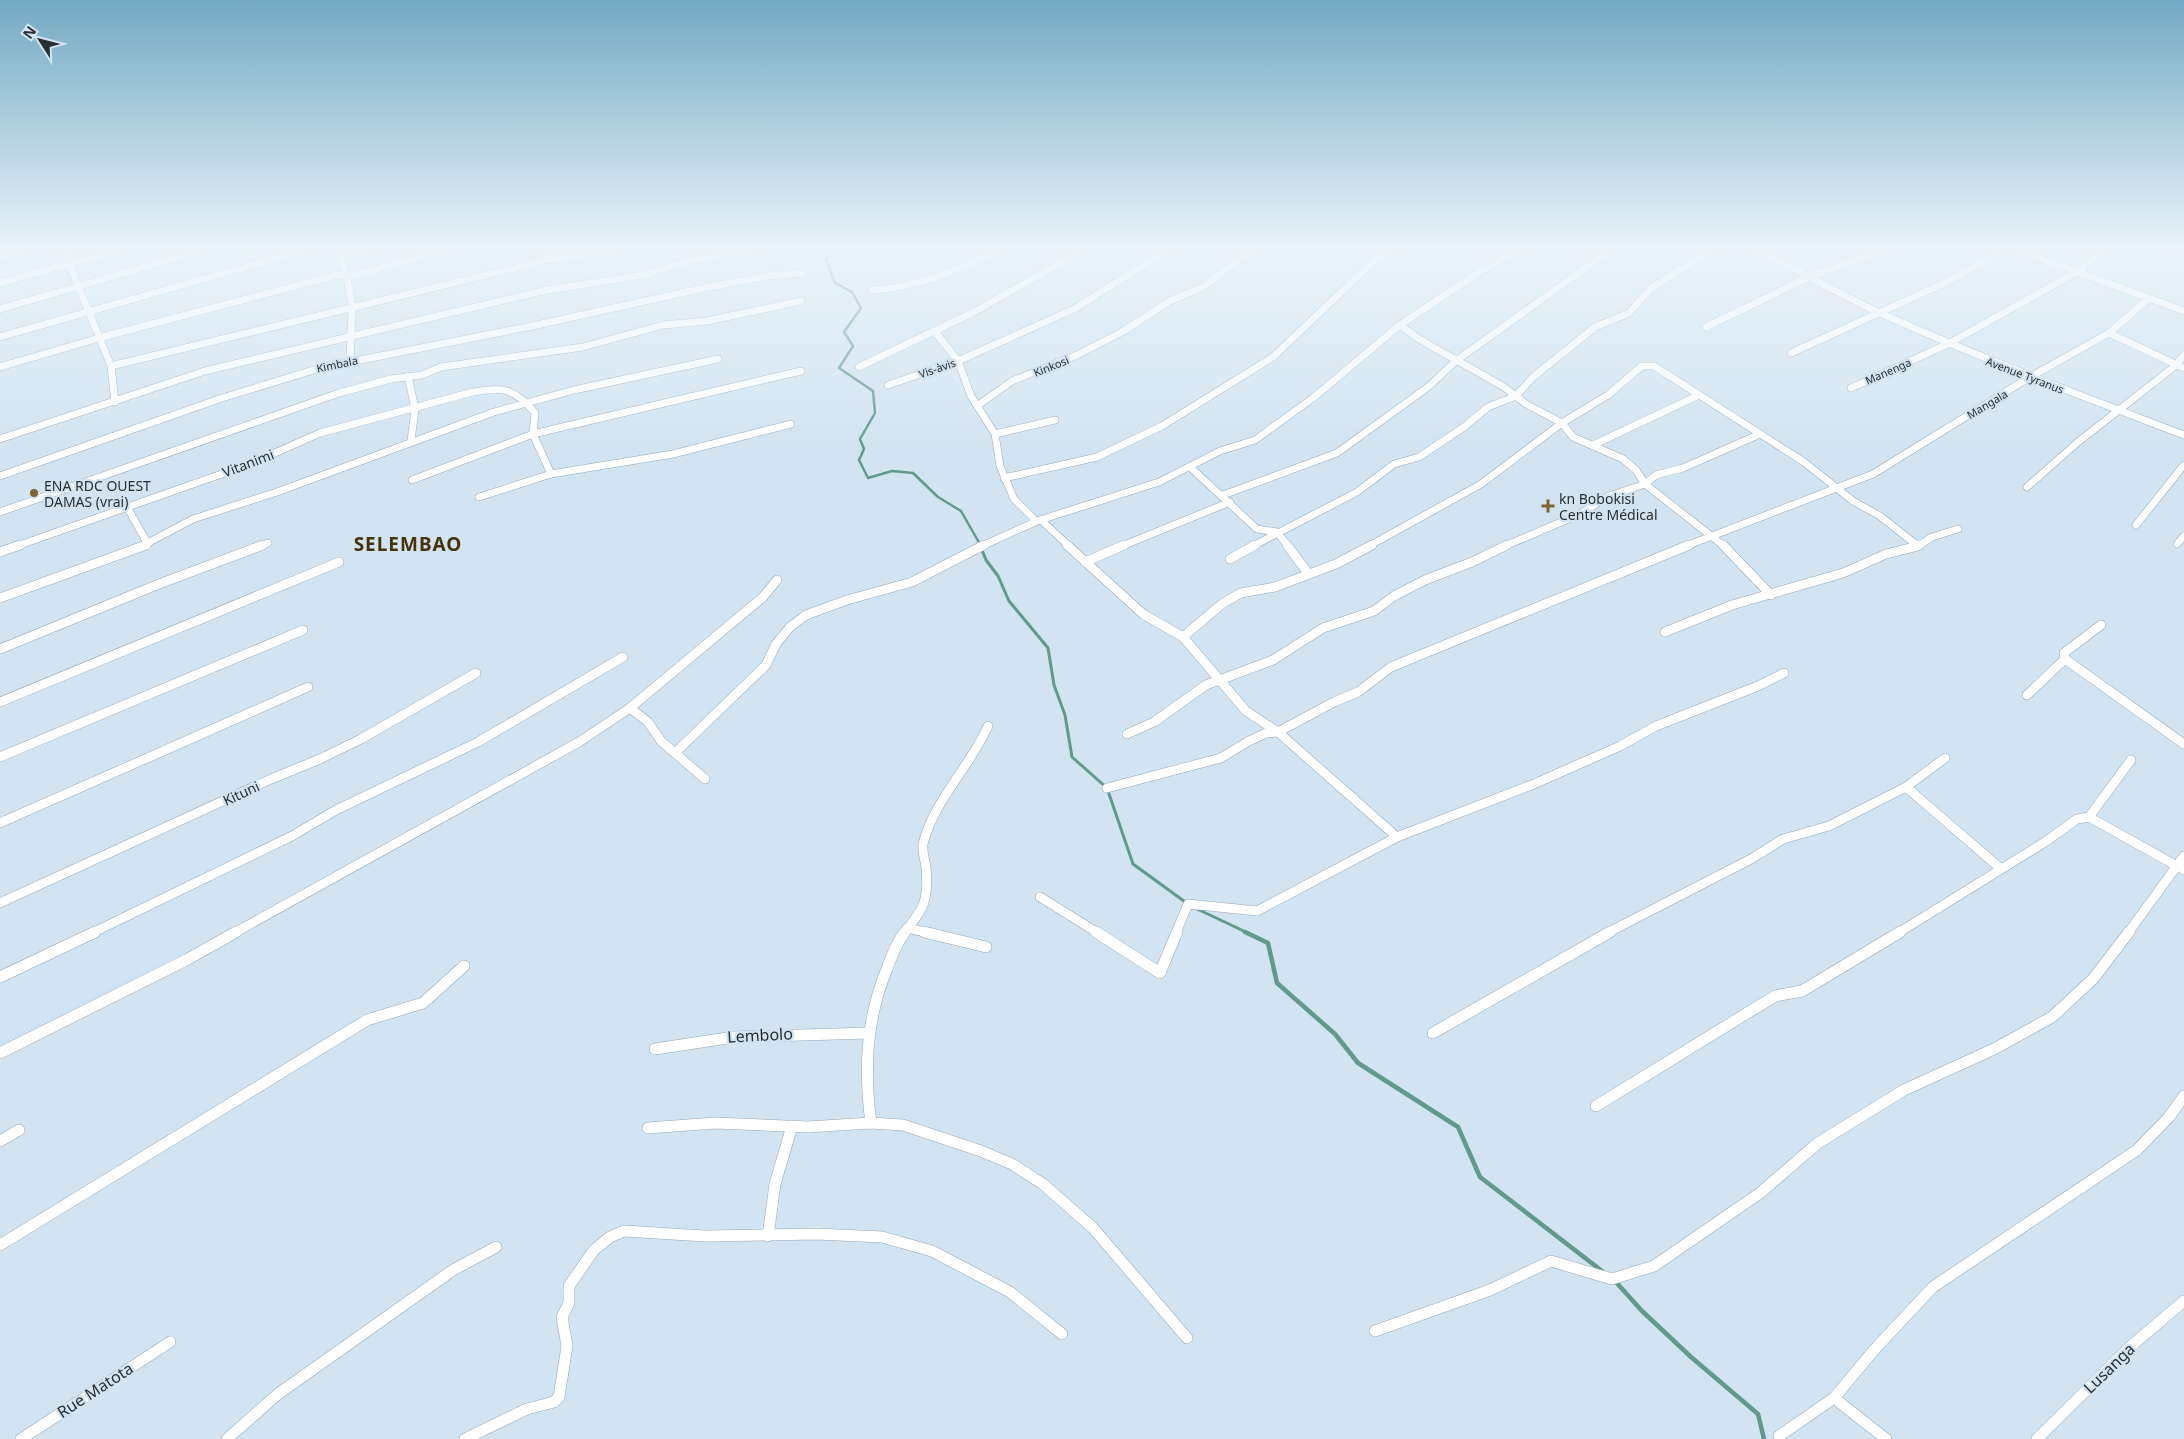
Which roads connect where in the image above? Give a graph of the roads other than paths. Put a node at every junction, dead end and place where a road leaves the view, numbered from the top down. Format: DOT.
graph roads {
  1 [pos="73,316"];
  2 [pos="90,316"];
  3 [pos="182,316"];
  4 [pos="311,316"];
  5 [pos="351,316"];
  6 [pos="433,316"];
  7 [pos="577,316"];
  8 [pos="730,316"];
  9 [pos="969,316"];
  10 [pos="1060,316"];
  11 [pos="1147,316"];
  12 [pos="1315,316"];
  13 [pos="1413,316"];
  14 [pos="1518,316"];
  15 [pos="1622,316"];
  16 [pos="1728,316"];
  17 [pos="1869,316"];
  18 [pos="1887,316"];
  19 [pos="1998,316"];
  20 [pos="2128,316"];
  21 [pos="1400,325"];
  22 [pos="1706,327"];
  23 [pos="936,333"];
  24 [pos="2109,333"];
  25 [pos="350,335"];
  26 [pos="0,337"];
  27 [pos="99,338"];
  28 [pos="1948,344"];
  29 [pos="1791,352"];
  30 [pos="2184,355"];
  31 [pos="718,359"];
  32 [pos="1457,360"];
  33 [pos="350,361"];
  34 [pos="958,361"];
  35 [pos="111,366"];
  36 [pos="2175,366"];
  37 [pos="859,367"];
  38 [pos="0,368"];
  39 [pos="2184,368"];
  40 [pos="801,371"];
  41 [pos="408,376"];
  42 [pos="2030,377"];
  43 [pos="888,385"];
  44 [pos="1851,388"];
  45 [pos="1516,396"];
  46 [pos="1697,396"];
  47 [pos="116,402"];
  48 [pos="526,402"];
  49 [pos="977,406"];
  50 [pos="416,409"];
  51 [pos="2118,410"];
  52 [pos="1055,420"];
  53 [pos="1562,423"];
  54 [pos="791,424"];
  55 [pos="533,434"];
  56 [pos="995,434"];
  57 [pos="1760,434"];
  58 [pos="2184,435"];
  59 [pos="0,439"];
  60 [pos="411,441"];
  61 [pos="1593,446"];
  62 [pos="2184,465"];
  63 [pos="1190,467"];
  64 [pos="550,474"];
  65 [pos="0,476"];
  66 [pos="1004,478"];
  67 [pos="412,480"];
  68 [pos="1645,484"];
  69 [pos="2027,487"];
  70 [pos="1836,488"];
  71 [pos="1223,495"];
  72 [pos="479,497"];
  73 [pos="1230,502"];
  74 [pos="127,506"];
  75 [pos="0,512"];
  76 [pos="1039,521"];
  77 [pos="2136,525"];
  78 [pos="1958,528"];
  79 [pos="1277,532"];
  80 [pos="1713,535"];
  81 [pos="2184,536"];
  82 [pos="268,543"];
  83 [pos="148,544"];
  84 [pos="2177,544"];
  85 [pos="1918,546"];
  86 [pos="0,552"];
  87 [pos="1230,559"];
  88 [pos="340,562"];
  89 [pos="1085,562"];
  90 [pos="1308,573"];
  91 [pos="777,580"];
  92 [pos="1771,596"];
  93 [pos="0,598"];
  94 [pos="2101,624"];
  95 [pos="303,630"];
  96 [pos="1665,632"];
  97 [pos="1183,637"];
  98 [pos="0,649"];
  99 [pos="623,657"];
  100 [pos="2065,659"];
  101 [pos="1784,672"];
  102 [pos="476,673"];
  103 [pos="1218,679"];
  104 [pos="308,687"];
  105 [pos="2027,695"];
  106 [pos="0,702"];
  107 [pos="630,708"];
  108 [pos="988,726"];
  109 [pos="1278,732"];
  110 [pos="1127,734"];
  111 [pos="2184,744"];
  112 [pos="676,752"];
  113 [pos="0,757"];
  114 [pos="1944,758"];
  115 [pos="2131,760"];
  116 [pos="705,779"];
  117 [pos="1906,787"];
  118 [pos="1107,788"];
  119 [pos="2089,817"];
  120 [pos="0,823"];
  121 [pos="1396,837"];
  122 [pos="2184,856"];
  123 [pos="2000,868"];
  124 [pos="2181,869"];
  125 [pos="1040,897"];
  126 [pos="0,903"];
  127 [pos="907,928"];
  128 [pos="986,947"];
  129 [pos="464,966"];
  130 [pos="0,977"];
  131 [pos="867,1033"];
  132 [pos="1433,1033"];
  133 [pos="655,1049"];
  134 [pos="0,1053"];
  135 [pos="2184,1096"];
  136 [pos="1596,1106"];
  137 [pos="871,1123"];
  138 [pos="792,1126"];
  139 [pos="648,1128"];
  140 [pos="19,1130"];
  141 [pos="0,1140"];
  142 [pos="768,1236"];
  143 [pos="0,1246"];
  144 [pos="496,1247"];
  145 [pos="2184,1301"];
  146 [pos="1375,1331"];
  147 [pos="1062,1334"];
  148 [pos="1187,1338"];
  149 [pos="170,1342"];
  150 [pos="1834,1398"];
  151 [pos="1779,1436"];
  152 [pos="21,1439"];
  153 [pos="227,1439"];
  154 [pos="465,1439"];
  155 [pos="1886,1439"];
  156 [pos="2037,1439"];
  1 -- 26 [label="street"];
  2 -- 27 [label="street"];
  3 -- 27 [label="street"];
  4 -- 35 [label="street"];
  5 -- 25 [label="street"];
  6 -- 25 [label="street"];
  7 -- 33 [label="street, Kimbala"];
  8 -- 41 [label="street"];
  9 -- 23 [label="street"];
  10 -- 34 [label="street, Vis-àvis"];
  11 -- 49 [label="street, Kinkosi"];
  12 -- 66 [label="street"];
  13 -- 21 [label="street"];
  14 -- 32 [label="street"];
  15 -- 45 [label="street"];
  16 -- 22 [label="street"];
  17 -- 29 [label="street"];
  18 -- 28 [label="street, Avenue Tyranus"];
  19 -- 28 [label="street, Manenga"];
  20 -- 24 [label="street, Mangala"];
  21 -- 32 [label="street"];
  21 -- 63 [label="street"];
  23 -- 34 [label="street"];
  23 -- 37 [label="street"];
  24 -- 36 [label="street"];
  24 -- 42 [label="street, Mangala"];
  25 -- 33 [label="street"];
  25 -- 47 [label="street"];
  27 -- 35 [label="street"];
  27 -- 38 [label="street"];
  28 -- 42 [label="street, Avenue Tyranus"];
  28 -- 44 [label="street, Manenga"];
  30 -- 36 [label="street"];
  31 -- 48 [label="street"];
  32 -- 45 [label="street"];
  32 -- 71 [label="street"];
  33 -- 65 [label="street, Kimbala"];
  34 -- 43 [label="street, Vis-àvis"];
  34 -- 49 [label="street"];
  35 -- 47 [label="street"];
  36 -- 39 [label="street"];
  36 -- 51 [label="street"];
  40 -- 55 [label="street"];
  41 -- 50 [label="street"];
  41 -- 75 [label="street"];
  42 -- 51 [label="street, Avenue Tyranus"];
  42 -- 70 [label="street, Mangala"];
  45 -- 53 [label="street"];
  45 -- 79 [label="street"];
  46 -- 53 [label="street"];
  46 -- 57 [label="street"];
  46 -- 61 [label="street"];
  47 -- 59 [label="street"];
  48 -- 50 [label="street, Vitanimi"];
  48 -- 55 [label="street"];
  48 -- 60 [label="street"];
  49 -- 56 [label="street"];
  50 -- 60 [label="street"];
  50 -- 74 [label="street, Vitanimi"];
  51 -- 58 [label="street, Avenue Tyranus"];
  51 -- 69 [label="street"];
  52 -- 56 [label="street"];
  53 -- 61 [label="street"];
  53 -- 90 [label="street"];
  54 -- 64 [label="street"];
  55 -- 64 [label="street"];
  55 -- 67 [label="street"];
  56 -- 66 [label="street"];
  57 -- 68 [label="street"];
  57 -- 70 [label="street"];
  60 -- 83 [label="street"];
  61 -- 68 [label="street"];
  62 -- 77 [label="street"];
  63 -- 71 [label="street"];
  63 -- 76 [label="street"];
  64 -- 72 [label="street"];
  66 -- 76 [label="street"];
  68 -- 80 [label="street"];
  68 -- 103 [label="street"];
  70 -- 80 [label="street, Mangala"];
  70 -- 85 [label="street"];
  71 -- 73 [label="street"];
  73 -- 79 [label="street"];
  73 -- 89 [label="street"];
  74 -- 83 [label="street"];
  74 -- 86 [label="street, Vitanimi"];
  76 -- 89 [label="street"];
  76 -- 112 [label="street"];
  78 -- 85 [label="street"];
  79 -- 87 [label="street"];
  79 -- 90 [label="street"];
  80 -- 92 [label="street"];
  80 -- 109 [label="street, Mangala"];
  81 -- 84 [label="street"];
  82 -- 98 [label="street"];
  83 -- 93 [label="street"];
  85 -- 92 [label="street"];
  88 -- 106 [label="street"];
  89 -- 97 [label="street"];
  90 -- 97 [label="street"];
  91 -- 107 [label="street"];
  92 -- 96 [label="street"];
  94 -- 100 [label="street"];
  95 -- 113 [label="street"];
  97 -- 103 [label="street"];
  99 -- 130 [label="street"];
  100 -- 105 [label="street"];
  100 -- 111 [label="street"];
  101 -- 121 [label="street"];
  102 -- 126 [label="street, Kituni"];
  103 -- 109 [label="street"];
  103 -- 110 [label="street"];
  104 -- 120 [label="street"];
  107 -- 112 [label="street"];
  107 -- 134 [label="street"];
  108 -- 127 [label="street"];
  109 -- 118 [label="street, Mangala"];
  109 -- 121 [label="street"];
  112 -- 116 [label="street"];
  114 -- 117 [label="street"];
  115 -- 119 [label="street"];
  117 -- 123 [label="street"];
  117 -- 132 [label="street"];
  119 -- 123 [label="street"];
  119 -- 124 [label="street"];
  121 -- 125 [label="street"];
  122 -- 124 [label="street"];
  123 -- 136 [label="street"];
  124 -- 146 [label="street"];
  127 -- 128 [label="street"];
  127 -- 131 [label="street"];
  129 -- 143 [label="street"];
  131 -- 133 [label="street, Lembolo"];
  131 -- 137 [label="street"];
  135 -- 150 [label="street"];
  137 -- 138 [label="street"];
  137 -- 148 [label="street"];
  138 -- 139 [label="street"];
  138 -- 142 [label="street"];
  140 -- 141 [label="street"];
  142 -- 147 [label="street"];
  142 -- 154 [label="street"];
  144 -- 153 [label="street"];
  145 -- 156 [label="street, Lusanga"];
  149 -- 152 [label="street, Rue Matota"];
  150 -- 151 [label="street"];
  150 -- 155 [label="street"];
}
